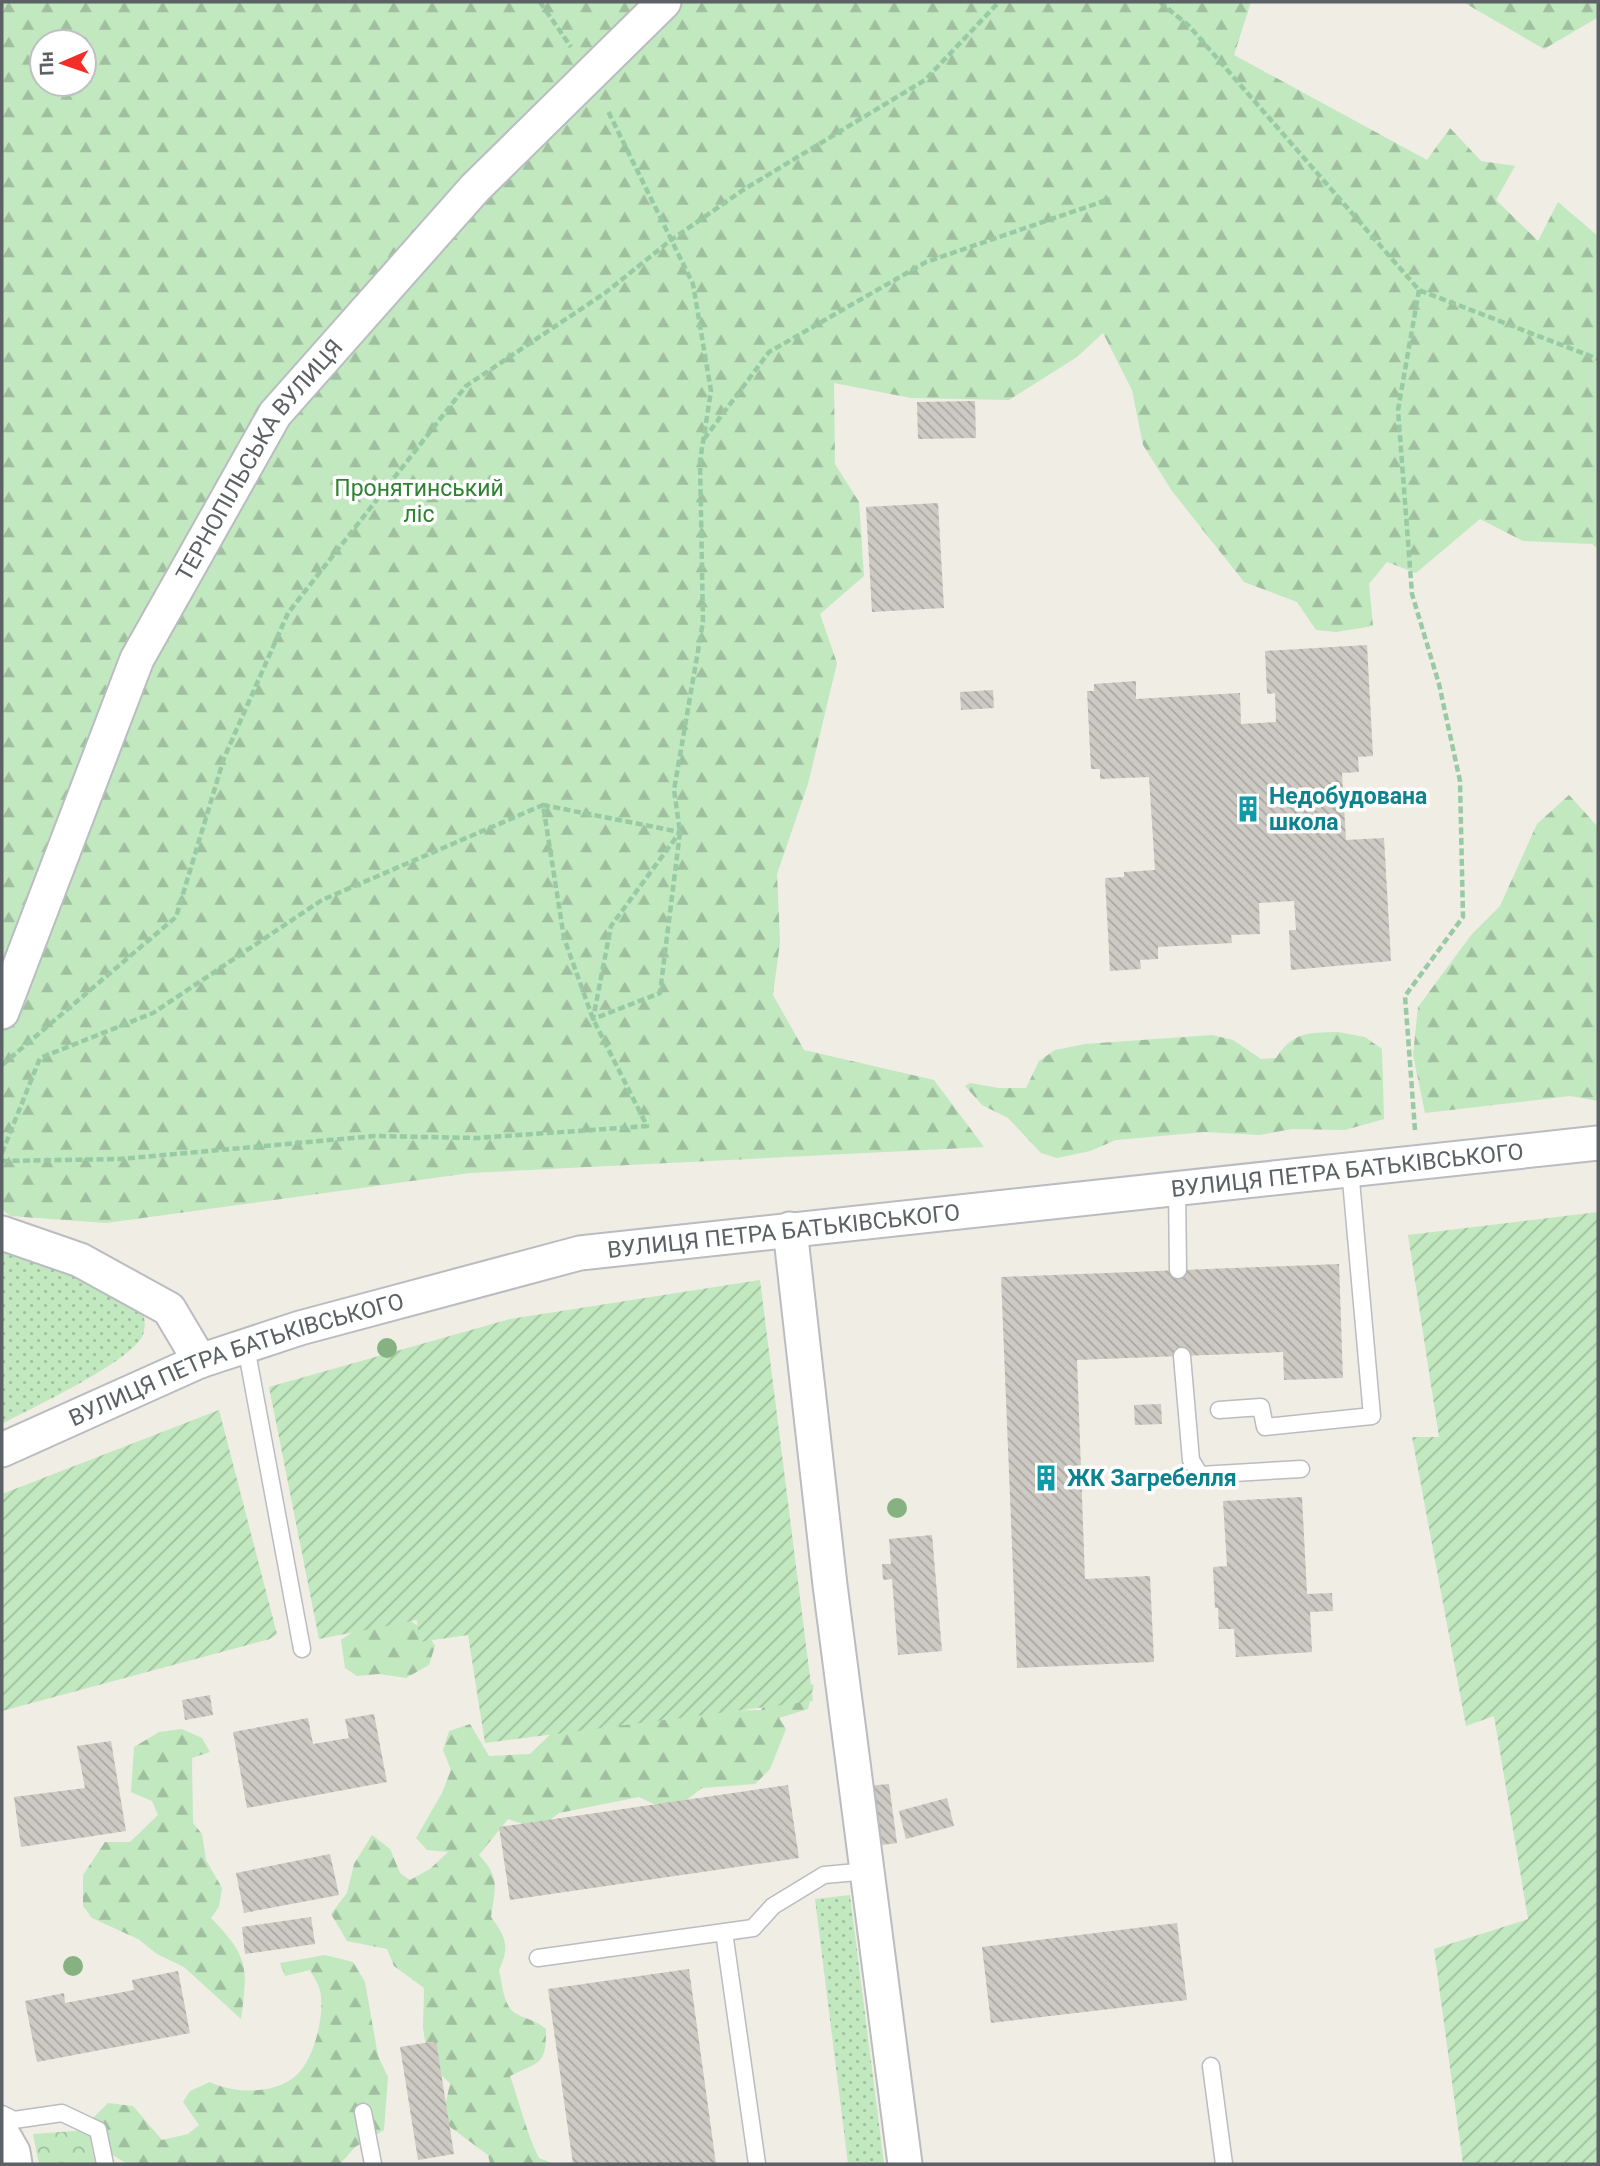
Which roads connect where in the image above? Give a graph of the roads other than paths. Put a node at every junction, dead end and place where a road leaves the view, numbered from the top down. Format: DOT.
graph roads {
  1 [pos="664,2"];
  2 [pos="2,1012"];
  3 [pos="1598,1143"];
  4 [pos="1350,1169"];
  5 [pos="1177,1188"];
  6 [pos="790,1229"];
  7 [pos="2,1233"];
  8 [pos="1178,1270"];
  9 [pos="246,1347"];
  10 [pos="1182,1356"];
  11 [pos="200,1361"];
  12 [pos="1219,1410"];
  13 [pos="2,1450"];
  14 [pos="1301,1469"];
  15 [pos="302,1649"];
  16 [pos="868,1871"];
  17 [pos="724,1932"];
  18 [pos="538,1958"];
  19 [pos="1211,2066"];
  20 [pos="363,2112"];
  21 [pos="2,2115"];
  22 [pos="2,2133"];
  23 [pos="15,2164"];
  24 [pos="105,2164"];
  25 [pos="373,2164"];
  26 [pos="757,2164"];
  27 [pos="905,2164"];
  28 [pos="1224,2164"];
  1 -- 2 [label="street, ТЕРНОПІЛЬСЬКА ВУЛИЦЯ"];
  3 -- 4 [label="street, ВУЛИЦЯ ПЕТРА БАТЬКІВСЬКОГО"];
  4 -- 5 [label="street, ВУЛИЦЯ ПЕТРА БАТЬКІВСЬКОГО"];
  4 -- 12 [label="lane"];
  5 -- 6 [label="street, ВУЛИЦЯ ПЕТРА БАТЬКІВСЬКОГО"];
  5 -- 8 [label="lane"];
  6 -- 9 [label="street, ВУЛИЦЯ ПЕТРА БАТЬКІВСЬКОГО"];
  6 -- 16 [label="street"];
  7 -- 11 [label="street"];
  9 -- 11 [label="street, ВУЛИЦЯ ПЕТРА БАТЬКІВСЬКОГО"];
  9 -- 15 [label="lane"];
  10 -- 14 [label="lane"];
  11 -- 13 [label="street, ВУЛИЦЯ ПЕТРА БАТЬКІВСЬКОГО"];
  16 -- 17 [label="lane"];
  16 -- 27 [label="street"];
  17 -- 18 [label="lane"];
  17 -- 26 [label="lane"];
  19 -- 28 [label="lane"];
  20 -- 25 [label="lane"];
  21 -- 24 [label="lane"];
  22 -- 23 [label="street"];
}
